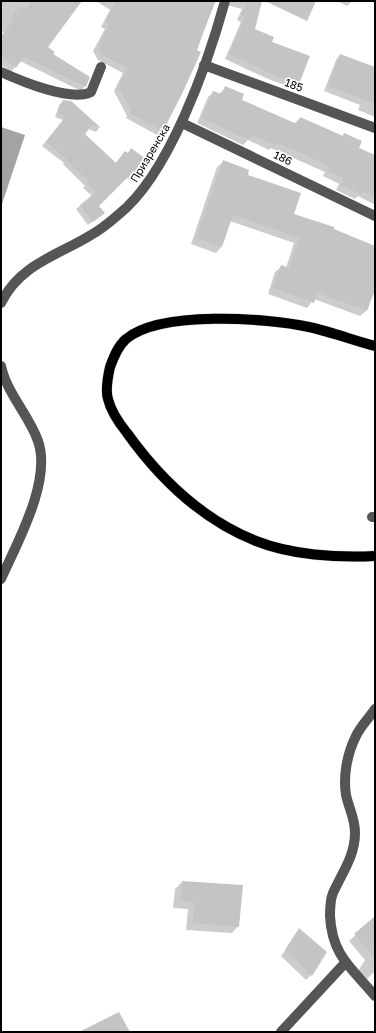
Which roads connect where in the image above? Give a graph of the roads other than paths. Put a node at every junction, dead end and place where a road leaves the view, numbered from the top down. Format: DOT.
graph roads {
  1 [pos="225,1"];
  2 [pos="204,65"];
  3 [pos="101,67"];
  4 [pos="1,72"];
  5 [pos="182,123"];
  6 [pos="375,128"];
  7 [pos="375,216"];
  8 [pos="1,303"];
  9 [pos="375,346"];
  10 [pos="1,366"];
  11 [pos="375,556"];
  12 [pos="1,579"];
  13 [pos="375,709"];
  14 [pos="345,963"];
  15 [pos="375,996"];
  16 [pos="281,1032"];
  1 -- 2 [label="street, Призренска"];
  2 -- 5 [label="street, Призренска"];
  2 -- 6 [label="street, 185"];
  3 -- 4 [label="street"];
  5 -- 7 [label="street, 186"];
  5 -- 8 [label="street, Призренска"];
  9 -- 11 [label="main road"];
  10 -- 12 [label="street"];
  13 -- 14 [label="street"];
  14 -- 15 [label="street"];
  14 -- 16 [label="street"];
}
